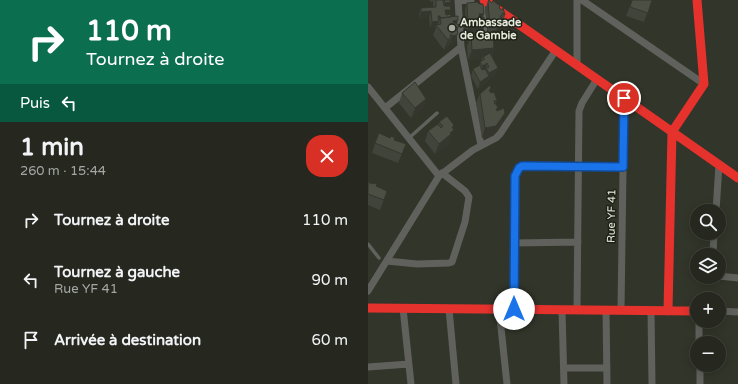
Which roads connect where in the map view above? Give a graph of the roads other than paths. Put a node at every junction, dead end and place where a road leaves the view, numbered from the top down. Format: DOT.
graph roads {
  1 [pos="471,0"];
  2 [pos="484,0"];
  3 [pos="577,0"];
  4 [pos="582,0"];
  5 [pos="697,0"];
  6 [pos="458,1"];
  7 [pos="486,39"];
  8 [pos="461,47"];
  9 [pos="556,50"];
  10 [pos="577,65"];
  11 [pos="597,79"];
  12 [pos="704,84"];
  13 [pos="368,87"];
  14 [pos="624,98"];
  15 [pos="385,108"];
  16 [pos="437,114"];
  17 [pos="672,132"];
  18 [pos="409,138"];
  19 [pos="481,145"];
  20 [pos="719,165"];
  21 [pos="578,167"];
  22 [pos="623,167"];
  23 [pos="441,174"];
  24 [pos="738,178"];
  25 [pos="716,204"];
  26 [pos="578,242"];
  27 [pos="514,243"];
  28 [pos="368,244"];
  29 [pos="379,258"];
  30 [pos="387,261"];
  31 [pos="726,277"];
  32 [pos="738,278"];
  33 [pos="368,291"];
  34 [pos="368,308"];
  35 [pos="403,308"];
  36 [pos="449,309"];
  37 [pos="499,309"];
  38 [pos="514,309"];
  39 [pos="562,310"];
  40 [pos="577,310"];
  41 [pos="606,310"];
  42 [pos="621,310"];
  43 [pos="651,311"];
  44 [pos="668,311"];
  45 [pos="690,311"];
  46 [pos="726,311"];
  47 [pos="738,312"];
  48 [pos="409,364"];
  49 [pos="368,367"];
  50 [pos="564,368"];
  51 [pos="607,368"];
  52 [pos="700,372"];
  53 [pos="411,384"];
  54 [pos="456,384"];
  55 [pos="508,384"];
  56 [pos="564,384"];
  57 [pos="607,384"];
  58 [pos="652,384"];
  59 [pos="700,384"];
  1 -- 6 [label="street"];
  2 -- 7 [label="lane"];
  2 -- 9 [label="street"];
  3 -- 10 [label="street"];
  4 -- 12 [label="street"];
  5 -- 12 [label="street"];
  6 -- 8 [label="street"];
  8 -- 15 [label="street"];
  8 -- 19 [label="street"];
  9 -- 10 [label="street"];
  9 -- 19 [label="street"];
  10 -- 11 [label="street"];
  11 -- 14 [label="street"];
  11 -- 21 [label="street"];
  12 -- 17 [label="street"];
  13 -- 15 [label="street"];
  14 -- 17 [label="street"];
  14 -- 22 [label="street, Rue YF 41"];
  15 -- 18 [label="street"];
  16 -- 18 [label="lane"];
  17 -- 20 [label="street"];
  17 -- 44 [label="street"];
  18 -- 23 [label="street"];
  19 -- 23 [label="street"];
  20 -- 24 [label="street"];
  20 -- 25 [label="street"];
  21 -- 22 [label="street"];
  21 -- 26 [label="street"];
  21 -- 27 [label="street"];
  22 -- 42 [label="street, Rue YF 41"];
  23 -- 30 [label="street"];
  23 -- 30 [label="street"];
  26 -- 27 [label="street"];
  26 -- 40 [label="street"];
  27 -- 38 [label="street"];
  28 -- 29 [label="lane"];
  30 -- 33 [label="street"];
  31 -- 32 [label="street"];
  34 -- 35 [label="street"];
  35 -- 36 [label="street"];
  35 -- 48 [label="street"];
  36 -- 37 [label="street"];
  36 -- 54 [label="street"];
  37 -- 38 [label="street"];
  37 -- 55 [label="street"];
  38 -- 39 [label="street"];
  39 -- 40 [label="street"];
  39 -- 50 [label="street"];
  40 -- 41 [label="street"];
  41 -- 42 [label="street"];
  41 -- 51 [label="street"];
  42 -- 43 [label="street"];
  43 -- 44 [label="street"];
  43 -- 58 [label="street"];
  44 -- 45 [label="street"];
  46 -- 47 [label="street"];
  48 -- 49 [label="street"];
  48 -- 53 [label="street"];
  50 -- 51 [label="street"];
  50 -- 56 [label="street"];
  51 -- 57 [label="street"];
  52 -- 59 [label="street"];
}
